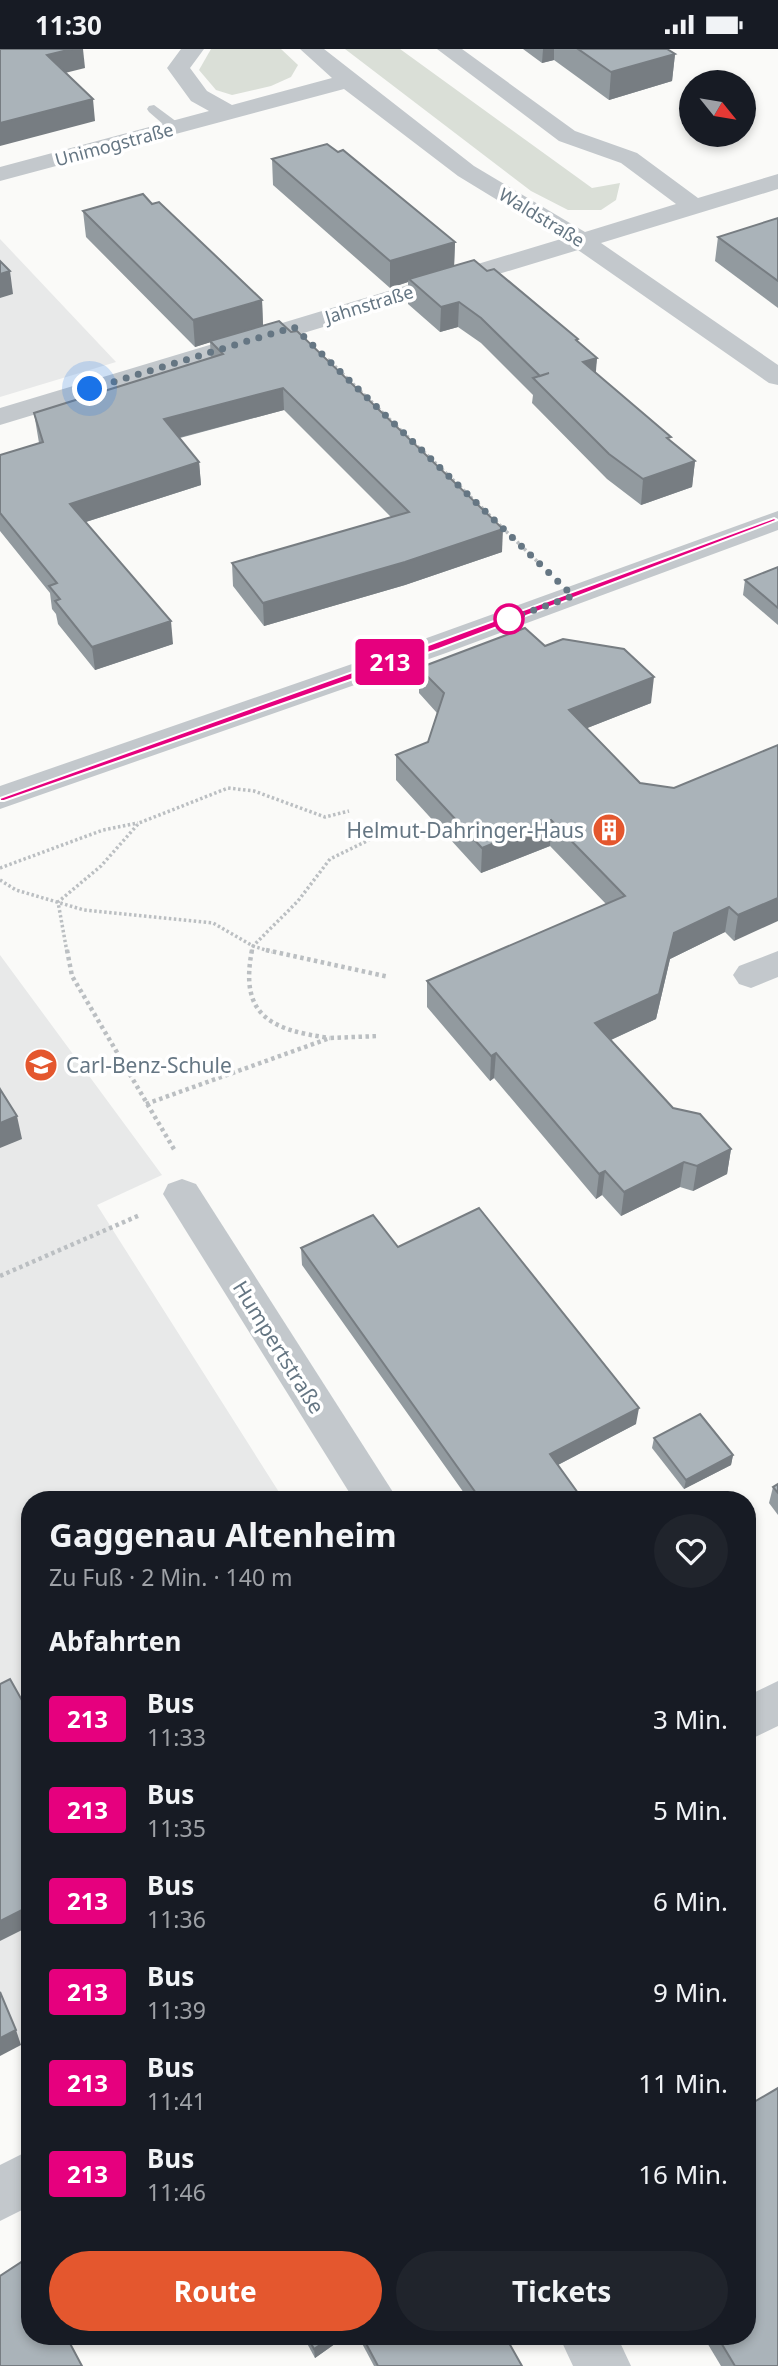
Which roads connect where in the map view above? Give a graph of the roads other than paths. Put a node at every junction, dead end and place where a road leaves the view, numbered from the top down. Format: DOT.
graph roads {
  1 [pos="193,49"];
  2 [pos="311,49"];
  3 [pos="448,49"];
  4 [pos="348,81"];
  5 [pos="154,109"];
  6 [pos="226,112"];
  7 [pos="176,128"];
  8 [pos="0,174"];
  9 [pos="778,181"];
  10 [pos="695,207"];
  11 [pos="579,239"];
  12 [pos="778,377"];
  13 [pos="0,417"];
  14 [pos="778,520"];
  15 [pos="0,798"];
  16 [pos="182,1193"];
  17 [pos="371,1491"];
  18 [pos="778,1702"];
  19 [pos="756,1715"];
  20 [pos="21,2182"];
  21 [pos="0,2195"];
  22 [pos="591,2345"];
  23 [pos="604,2366"];
  1 -- 6 [label="street"];
  2 -- 4 [label="street, Waldstraße"];
  3 -- 10 [label="street"];
  4 -- 6 [label="street, Unimogstraße"];
  4 -- 11 [label="street, Waldstraße"];
  5 -- 7 [label="lane"];
  6 -- 7 [label="street, Unimogstraße"];
  7 -- 8 [label="street, Unimogstraße"];
  9 -- 10 [label="street, Jahnstraße"];
  10 -- 11 [label="street, Jahnstraße"];
  11 -- 12 [label="street, Waldstraße"];
  11 -- 13 [label="street, Jahnstraße"];
  14 -- 15 [label="street"];
  16 -- 17 [label="street, Humpertstraße"];
  18 -- 19 [label="street"];
  20 -- 21 [label="street"];
  22 -- 23 [label="street"];
}
